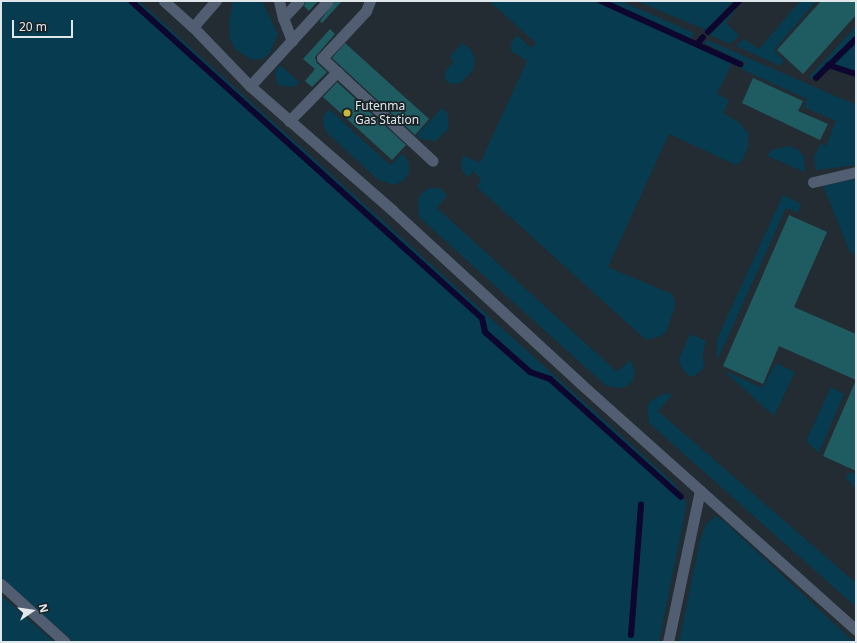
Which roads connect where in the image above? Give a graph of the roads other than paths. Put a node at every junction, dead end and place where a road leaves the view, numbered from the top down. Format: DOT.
graph roads {
  1 [pos="164,1"];
  2 [pos="216,1"];
  3 [pos="279,1"];
  4 [pos="299,1"];
  5 [pos="328,1"];
  6 [pos="370,1"];
  7 [pos="283,18"];
  8 [pos="193,27"];
  9 [pos="292,41"];
  10 [pos="337,72"];
  11 [pos="250,86"];
  12 [pos="289,121"];
  13 [pos="433,161"];
  14 [pos="856,172"];
  15 [pos="813,182"];
  16 [pos="700,490"];
  17 [pos="1,584"];
  18 [pos="856,630"];
  19 [pos="65,642"];
  20 [pos="668,642"];
  1 -- 8 [label="lane"];
  2 -- 8 [label="lane"];
  3 -- 7 [label="lane"];
  4 -- 7 [label="lane"];
  5 -- 9 [label="lane"];
  6 -- 10 [label="lane"];
  7 -- 9 [label="lane"];
  8 -- 11 [label="lane"];
  9 -- 11 [label="lane"];
  10 -- 12 [label="lane"];
  10 -- 13 [label="lane"];
  11 -- 12 [label="lane"];
  12 -- 16 [label="lane"];
  14 -- 15 [label="lane"];
  16 -- 18 [label="lane"];
  16 -- 20 [label="lane"];
  17 -- 19 [label="lane"];
}
